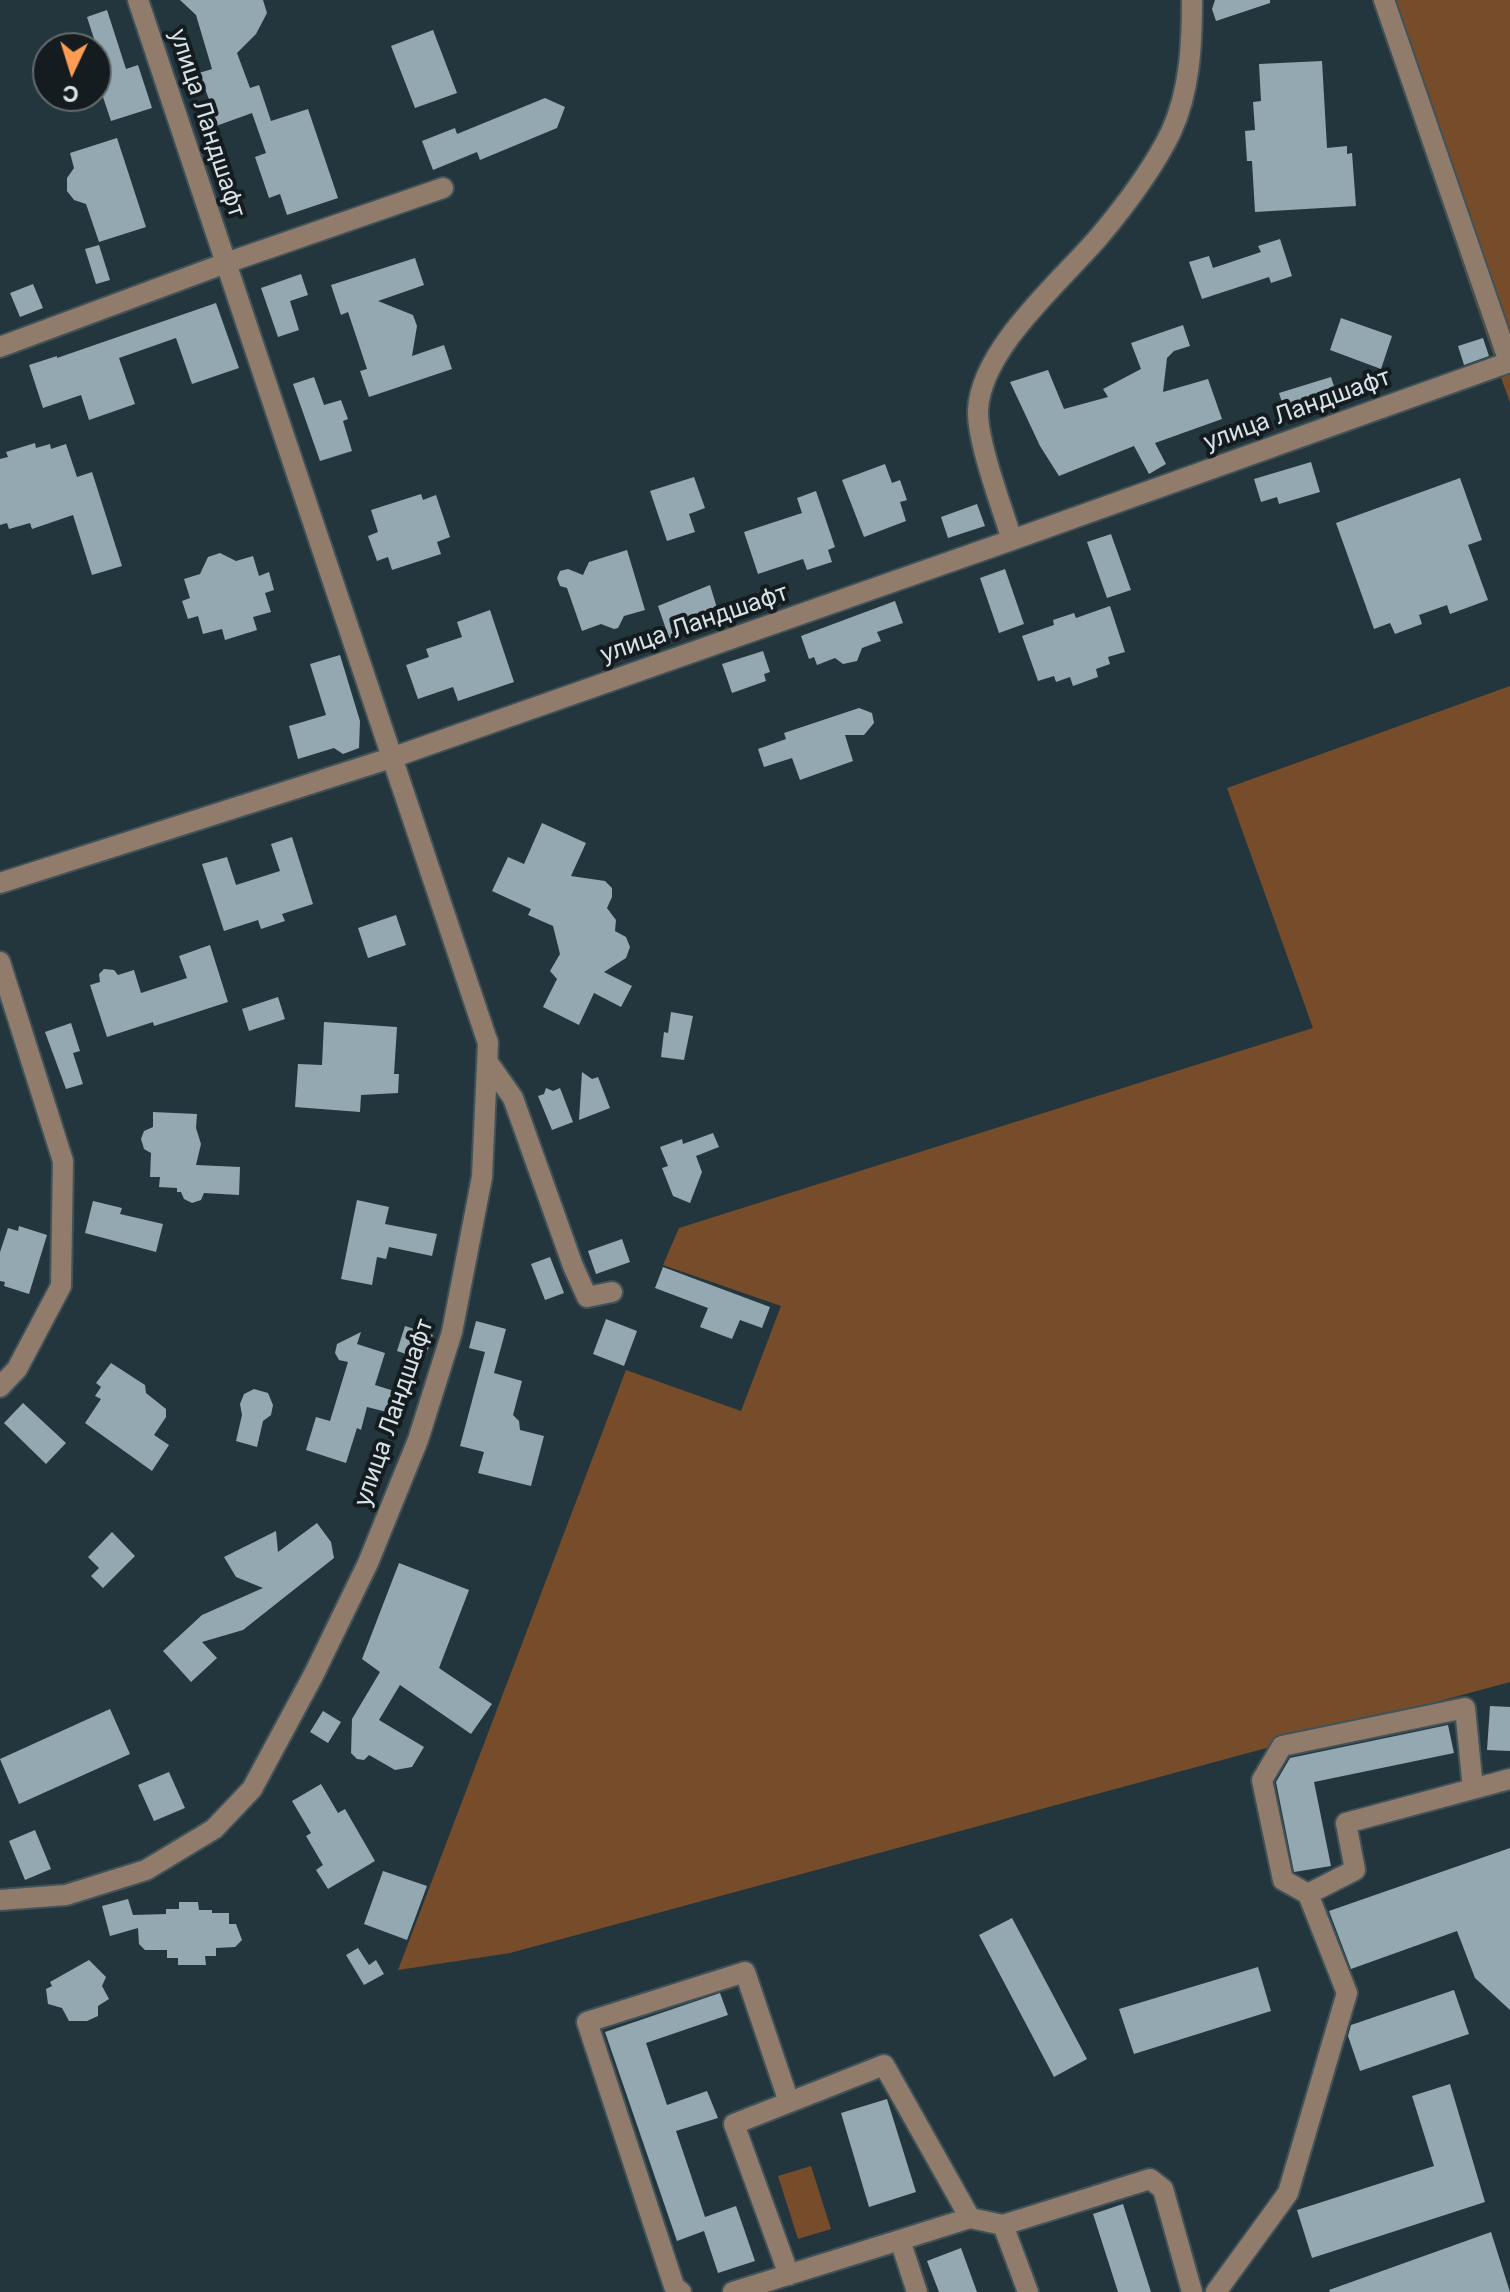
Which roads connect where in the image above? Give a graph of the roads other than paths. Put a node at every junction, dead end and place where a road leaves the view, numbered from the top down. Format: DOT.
graph roads {
  1 [pos="138,0"];
  2 [pos="1192,0"];
  3 [pos="1384,0"];
  4 [pos="443,188"];
  5 [pos="226,263"];
  6 [pos="0,347"];
  7 [pos="1509,362"];
  8 [pos="1012,540"];
  9 [pos="394,757"];
  10 [pos="0,883"];
  11 [pos="0,962"];
  12 [pos="489,1064"];
  13 [pos="612,1292"];
  14 [pos="0,1387"];
  15 [pos="1510,1779"];
  16 [pos="1473,1789"];
  17 [pos="1308,1894"];
  18 [pos="0,1900"];
  19 [pos="789,2102"];
  20 [pos="970,2218"];
  21 [pos="1003,2225"];
  22 [pos="900,2240"];
  23 [pos="789,2275"];
  24 [pos="744,2290"];
  25 [pos="681,2292"];
  26 [pos="917,2292"];
  27 [pos="1028,2292"];
  28 [pos="1192,2292"];
  29 [pos="1216,2292"];
  1 -- 5 [label="street, улица Ландшафт"];
  2 -- 8 [label="street"];
  3 -- 7 [label="street"];
  4 -- 5 [label="street"];
  5 -- 6 [label="street"];
  5 -- 9 [label="street, улица Ландшафт"];
  7 -- 8 [label="street, улица Ландшафт"];
  8 -- 9 [label="street, улица Ландшафт"];
  9 -- 10 [label="street, улица Ландшафт"];
  9 -- 12 [label="street, улица Ландшафт"];
  11 -- 14 [label="street"];
  12 -- 13 [label="street"];
  12 -- 18 [label="street, улица Ландшафт"];
  15 -- 16 [label="street"];
  16 -- 17 [label="street"];
  16 -- 17 [label="street"];
  17 -- 29 [label="street"];
  19 -- 20 [label="street"];
  19 -- 23 [label="street"];
  19 -- 25 [label="street"];
  20 -- 21 [label="street"];
  20 -- 22 [label="street"];
  21 -- 27 [label="street"];
  21 -- 28 [label="street"];
  22 -- 23 [label="street"];
  22 -- 26 [label="street"];
  23 -- 24 [label="street"];
}
